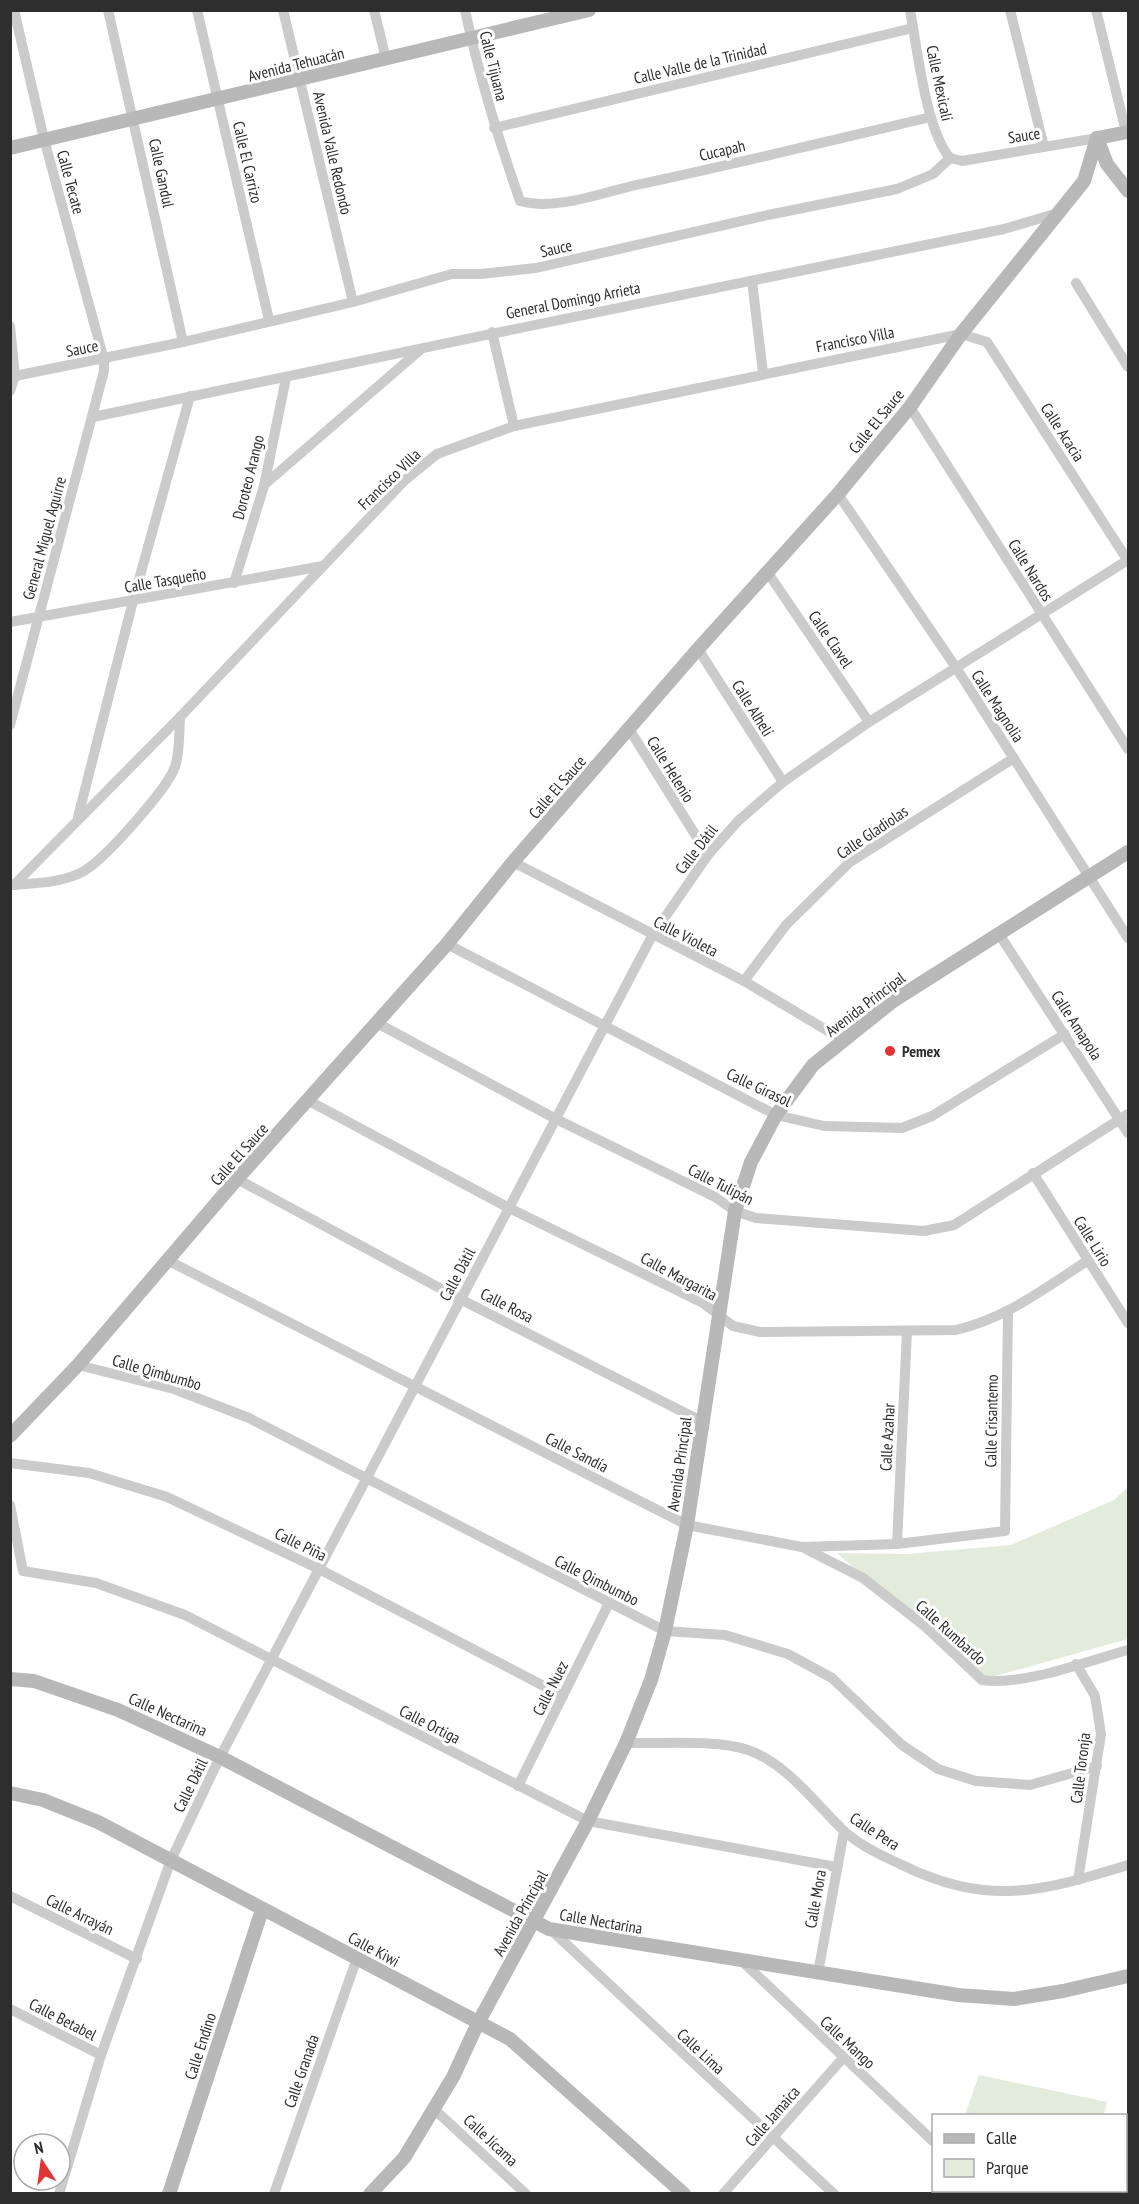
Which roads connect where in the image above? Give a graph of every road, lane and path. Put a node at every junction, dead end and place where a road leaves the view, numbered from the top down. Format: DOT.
graph roads {
  1 [pos="14,10"];
  2 [pos="108,10"];
  3 [pos="197,10"];
  4 [pos="284,10"];
  5 [pos="374,10"];
  6 [pos="465,10"];
  7 [pos="590,10"];
  8 [pos="910,10"];
  9 [pos="1010,10"];
  10 [pos="1096,10"];
  11 [pos="913,28"];
  12 [pos="471,39"];
  13 [pos="386,59"];
  14 [pos="300,80"];
  15 [pos="218,100"];
  16 [pos="931,117"];
  17 [pos="134,118"];
  18 [pos="494,128"];
  19 [pos="1127,132"];
  20 [pos="1097,138"];
  21 [pos="44,139"];
  22 [pos="1044,147"];
  23 [pos="10,148"];
  24 [pos="950,158"];
  25 [pos="1113,173"];
  26 [pos="1084,181"];
  27 [pos="1128,191"];
  28 [pos="520,201"];
  29 [pos="1059,213"];
  30 [pos="752,281"];
  31 [pos="1076,283"];
  32 [pos="353,302"];
  33 [pos="269,320"];
  34 [pos="10,326"];
  35 [pos="492,332"];
  36 [pos="962,334"];
  37 [pos="183,342"];
  38 [pos="423,348"];
  39 [pos="104,360"];
  40 [pos="1128,367"];
  41 [pos="763,373"];
  42 [pos="15,376"];
  43 [pos="286,378"];
  44 [pos="10,391"];
  45 [pos="190,396"];
  46 [pos="910,407"];
  47 [pos="93,417"];
  48 [pos="514,426"];
  49 [pos="264,486"];
  50 [pos="838,494"];
  51 [pos="1128,560"];
  52 [pos="324,566"];
  53 [pos="768,573"];
  54 [pos="234,583"];
  55 [pos="133,601"];
  56 [pos="1042,615"];
  57 [pos="38,617"];
  58 [pos="10,622"];
  59 [pos="698,649"];
  60 [pos="957,669"];
  61 [pos="180,717"];
  62 [pos="868,722"];
  63 [pos="10,725"];
  64 [pos="628,729"];
  65 [pos="1128,749"];
  66 [pos="1014,758"];
  67 [pos="783,782"];
  68 [pos="78,818"];
  69 [pos="1128,852"];
  70 [pos="708,855"];
  71 [pos="513,862"];
  72 [pos="1090,876"];
  73 [pos="12,885"];
  74 [pos="999,934"];
  75 [pos="652,936"];
  76 [pos="1128,938"];
  77 [pos="447,944"];
  78 [pos="744,981"];
  79 [pos="377,1023"];
  80 [pos="604,1026"];
  81 [pos="1065,1034"];
  82 [pos="843,1040"];
  83 [pos="309,1101"];
  84 [pos="776,1115"];
  85 [pos="1124,1117"];
  86 [pos="556,1119"];
  87 [pos="1128,1133"];
  88 [pos="1033,1173"];
  89 [pos="237,1179"];
  90 [pos="509,1208"];
  91 [pos="735,1211"];
  92 [pos="167,1260"];
  93 [pos="1087,1261"];
  94 [pos="460,1299"];
  95 [pos="1008,1312"];
  96 [pos="718,1314"];
  97 [pos="1128,1323"];
  98 [pos="907,1331"];
  99 [pos="78,1365"];
  100 [pos="414,1387"];
  101 [pos="701,1421"];
  102 [pos="10,1436"];
  103 [pos="10,1463"];
  104 [pos="365,1480"];
  105 [pos="10,1505"];
  106 [pos="687,1525"];
  107 [pos="1005,1531"];
  108 [pos="897,1544"];
  109 [pos="802,1547"];
  110 [pos="319,1569"];
  111 [pos="609,1604"];
  112 [pos="665,1631"];
  113 [pos="1128,1650"];
  114 [pos="272,1660"];
  115 [pos="1076,1664"];
  116 [pos="10,1679"];
  117 [pos="563,1695"];
  118 [pos="626,1743"];
  119 [pos="220,1757"];
  120 [pos="1097,1766"];
  121 [pos="518,1786"];
  122 [pos="10,1793"];
  123 [pos="588,1821"];
  124 [pos="844,1832"];
  125 [pos="171,1860"];
  126 [pos="1128,1865"];
  127 [pos="836,1866"];
  128 [pos="1078,1880"];
  129 [pos="10,1896"];
  130 [pos="262,1910"];
  131 [pos="535,1922"];
  132 [pos="549,1929"];
  133 [pos="357,1958"];
  134 [pos="137,1959"];
  135 [pos="743,1962"];
  136 [pos="818,1973"];
  137 [pos="1128,1976"];
  138 [pos="11,2012"];
  139 [pos="478,2023"];
  140 [pos="101,2055"];
  141 [pos="843,2058"];
  142 [pos="435,2110"];
  143 [pos="772,2139"];
  144 [pos="932,2141"];
  145 [pos="376,2192"];
  146 [pos="59,2193"];
  147 [pos="169,2193"];
  148 [pos="274,2193"];
  149 [pos="526,2193"];
  150 [pos="684,2193"];
  151 [pos="723,2193"];
  152 [pos="834,2193"];
  1 -- 21 [label="street, Calle Tecate"];
  2 -- 17 [label="street, Calle Gandul"];
  3 -- 15 [label="street, Calle El Carrizo"];
  4 -- 14 [label="street, Avenida Valle Redondo"];
  5 -- 13 [label="street"];
  6 -- 12 [label="street, Calle Tijuana"];
  7 -- 12 [label="street, Avenida Tehuacán"];
  8 -- 11 [label="street, Calle Mexicali"];
  9 -- 22 [label="street"];
  10 -- 19 [label="street"];
  11 -- 16 [label="street, Calle Mexicali"];
  11 -- 18 [label="street, Calle Valle de la Trinidad"];
  12 -- 13 [label="street, Avenida Tehuacán"];
  12 -- 18 [label="street, Calle Tijuana"];
  13 -- 14 [label="street, Avenida Tehuacán"];
  14 -- 15 [label="street, Avenida Tehuacán"];
  14 -- 32 [label="street, Avenida Valle Redondo"];
  15 -- 17 [label="street, Avenida Tehuacán"];
  15 -- 33 [label="street, Calle El Carrizo"];
  16 -- 24 [label="street, Calle Mexicali"];
  16 -- 28 [label="street, Cucapah"];
  17 -- 21 [label="street, Avenida Tehuacán"];
  17 -- 37 [label="street, Calle Gandul"];
  18 -- 28 [label="street, Calle Tijuana"];
  19 -- 20 [label="street"];
  20 -- 22 [label="street, Sauce"];
  20 -- 25 [label="street"];
  20 -- 26 [label="street, Calle El Sauce"];
  21 -- 23 [label="street, Avenida Tehuacán"];
  21 -- 39 [label="street, Calle Tecate"];
  22 -- 24 [label="street, Sauce"];
  24 -- 32 [label="street, Sauce"];
  25 -- 26 [label="street"];
  25 -- 27 [label="street"];
  26 -- 29 [label="street, Calle El Sauce"];
  29 -- 30 [label="street, General Domingo Arrieta"];
  29 -- 36 [label="street, Calle El Sauce"];
  30 -- 35 [label="street, General Domingo Arrieta"];
  30 -- 41 [label="street"];
  31 -- 40 [label="street"];
  32 -- 33 [label="street, Sauce"];
  33 -- 37 [label="street, Sauce"];
  34 -- 42 [label="street"];
  35 -- 38 [label="street, General Domingo Arrieta"];
  35 -- 48 [label="street"];
  36 -- 41 [label="street, Francisco Villa"];
  36 -- 46 [label="street, Calle El Sauce"];
  36 -- 51 [label="street, Calle Acacia"];
  37 -- 39 [label="street, Sauce"];
  38 -- 43 [label="street, General Domingo Arrieta"];
  38 -- 49 [label="street"];
  39 -- 42 [label="street, Sauce"];
  39 -- 47 [label="street, General Miguel Aguirre"];
  41 -- 48 [label="street, Francisco Villa"];
  42 -- 44 [label="street"];
  43 -- 45 [label="street, General Domingo Arrieta"];
  43 -- 49 [label="street, Doroteo Arango"];
  45 -- 47 [label="street, General Domingo Arrieta"];
  45 -- 55 [label="street"];
  46 -- 50 [label="street, Calle El Sauce"];
  46 -- 56 [label="street, Calle Nardos"];
  47 -- 57 [label="street, General Miguel Aguirre"];
  48 -- 52 [label="street, Francisco Villa"];
  49 -- 54 [label="street, Doroteo Arango"];
  50 -- 53 [label="street, Calle El Sauce"];
  50 -- 60 [label="street, Calle Magnolia"];
  51 -- 56 [label="street, Calle Dátil"];
  52 -- 54 [label="street, Calle Tasqueño"];
  52 -- 61 [label="street, Francisco Villa"];
  53 -- 59 [label="street, Calle El Sauce"];
  53 -- 62 [label="street, Calle Clavel"];
  54 -- 55 [label="street, Calle Tasqueño"];
  55 -- 57 [label="street, Calle Tasqueño"];
  55 -- 68 [label="street"];
  56 -- 60 [label="street, Calle Dátil"];
  56 -- 65 [label="street, Calle Nardos"];
  57 -- 58 [label="street, Calle Tasqueño"];
  57 -- 63 [label="street, General Miguel Aguirre"];
  59 -- 64 [label="street, Calle El Sauce"];
  59 -- 67 [label="street, Calle Alhelí"];
  60 -- 62 [label="street, Calle Dátil"];
  60 -- 66 [label="street, Calle Magnolia"];
  61 -- 68 [label="street, Francisco Villa"];
  61 -- 73 [label="street"];
  62 -- 67 [label="street, Calle Dátil"];
  64 -- 70 [label="street, Calle Helenio"];
  64 -- 71 [label="street, Calle El Sauce"];
  66 -- 72 [label="street, Calle Magnolia"];
  66 -- 78 [label="street, Calle Gladiolas"];
  67 -- 70 [label="street, Calle Dátil"];
  68 -- 73 [label="street, Francisco Villa"];
  69 -- 72 [label="street, Avenida Principal"];
  70 -- 75 [label="street, Calle Dátil"];
  71 -- 75 [label="street, Calle Violeta"];
  71 -- 77 [label="street, Calle El Sauce"];
  72 -- 74 [label="street, Avenida Principal"];
  72 -- 76 [label="street, Calle Magnolia"];
  74 -- 81 [label="street, Calle Amapola"];
  74 -- 82 [label="street, Avenida Principal"];
  75 -- 78 [label="street, Calle Violeta"];
  75 -- 80 [label="street, Calle Dátil"];
  77 -- 79 [label="street, Calle El Sauce"];
  77 -- 80 [label="street, Calle Girasol"];
  78 -- 82 [label="street, Calle Violeta"];
  79 -- 83 [label="street, Calle El Sauce"];
  79 -- 86 [label="street, Calle Tulipán"];
  80 -- 84 [label="street, Calle Girasol"];
  80 -- 86 [label="street, Calle Dátil"];
  81 -- 84 [label="street, Calle Girasol"];
  81 -- 85 [label="street, Calle Amapola"];
  82 -- 84 [label="street, Avenida Principal"];
  83 -- 89 [label="street, Calle El Sauce"];
  83 -- 90 [label="street, Calle Margarita"];
  84 -- 91 [label="street, Avenida Principal"];
  85 -- 87 [label="street, Calle Amapola"];
  85 -- 88 [label="street, Calle Tulipán"];
  86 -- 90 [label="street, Calle Dátil"];
  86 -- 91 [label="street, Calle Tulipán"];
  88 -- 91 [label="street, Calle Tulipán"];
  88 -- 93 [label="street, Calle Lirio"];
  89 -- 92 [label="street, Calle El Sauce"];
  89 -- 94 [label="street, Calle Rosa"];
  90 -- 94 [label="street, Calle Dátil"];
  90 -- 96 [label="street, Calle Margarita"];
  91 -- 96 [label="street, Avenida Principal"];
  92 -- 99 [label="street, Calle El Sauce"];
  92 -- 100 [label="street, Calle Sandía"];
  93 -- 95 [label="street, Calle Margarita"];
  93 -- 97 [label="street, Calle Lirio"];
  94 -- 100 [label="street, Calle Dátil"];
  94 -- 101 [label="street, Calle Rosa"];
  95 -- 98 [label="street, Calle Margarita"];
  95 -- 107 [label="street, Calle Crisantemo"];
  96 -- 98 [label="street, Calle Margarita"];
  96 -- 101 [label="street, Avenida Principal"];
  98 -- 108 [label="street, Calle Azahar"];
  99 -- 102 [label="street, Calle El Sauce"];
  99 -- 104 [label="street, Calle Qimbumbo"];
  100 -- 104 [label="street, Calle Dátil"];
  100 -- 106 [label="street, Calle Sandía"];
  101 -- 106 [label="street, Avenida Principal"];
  103 -- 110 [label="street, Calle Piña"];
  104 -- 110 [label="street, Calle Dátil"];
  104 -- 111 [label="street, Calle Qimbumbo"];
  105 -- 114 [label="street, Calle Ortiga"];
  106 -- 109 [label="street, Calle Sandía"];
  106 -- 112 [label="street, Avenida Principal"];
  107 -- 108 [label="street, Calle Sandía"];
  108 -- 109 [label="street, Calle Sandía"];
  109 -- 115 [label="street, Calle Rumbardo"];
  110 -- 114 [label="street, Calle Dátil"];
  110 -- 117 [label="street, Calle Piña"];
  111 -- 112 [label="street, Calle Qimbumbo"];
  111 -- 117 [label="street, Calle Nuez"];
  112 -- 118 [label="street, Avenida Principal"];
  112 -- 120 [label="street, Calle Qimbumbo"];
  113 -- 115 [label="street, Calle Rumbardo"];
  114 -- 119 [label="street, Calle Dátil"];
  114 -- 121 [label="street, Calle Ortiga"];
  115 -- 120 [label="street, Calle Toronja"];
  116 -- 119 [label="street, Calle Nectarina"];
  117 -- 121 [label="street, Calle Nuez"];
  118 -- 123 [label="street, Avenida Principal"];
  118 -- 124 [label="street, Calle Pera"];
  119 -- 125 [label="street, Calle Dátil"];
  119 -- 131 [label="street, Calle Nectarina"];
  120 -- 128 [label="street, Calle Toronja"];
  121 -- 123 [label="street, Calle Ortiga"];
  122 -- 125 [label="street, Calle Kiwi"];
  123 -- 127 [label="street, Calle Ortiga"];
  123 -- 131 [label="street, Avenida Principal"];
  124 -- 127 [label="street, Calle Mora"];
  124 -- 128 [label="street, Calle Pera"];
  125 -- 130 [label="street, Calle Kiwi"];
  125 -- 134 [label="street, Calle Dátil"];
  126 -- 128 [label="street, Calle Pera"];
  127 -- 136 [label="street, Calle Mora"];
  129 -- 134 [label="street, Calle Arrayán"];
  130 -- 133 [label="street, Calle Kiwi"];
  130 -- 147 [label="street, Calle Endino"];
  131 -- 132 [label="street, Calle Nectarina"];
  131 -- 139 [label="street, Avenida Principal"];
  132 -- 135 [label="street, Calle Nectarina"];
  132 -- 143 [label="street, Calle Lima"];
  133 -- 139 [label="street, Calle Kiwi"];
  133 -- 148 [label="street, Calle Granada"];
  134 -- 140 [label="street, Calle Dátil"];
  135 -- 136 [label="street, Calle Nectarina"];
  135 -- 141 [label="street, Calle Mango"];
  136 -- 137 [label="street, Calle Nectarina"];
  138 -- 140 [label="street, Calle Betabel"];
  139 -- 142 [label="street, Avenida Principal"];
  139 -- 150 [label="street, Calle Kiwi"];
  140 -- 146 [label="street, Calle Dátil"];
  141 -- 143 [label="street, Calle Jamaica"];
  141 -- 144 [label="street, Calle Mango"];
  142 -- 145 [label="street, Avenida Principal"];
  142 -- 149 [label="street, Calle Jícama"];
  143 -- 151 [label="street, Calle Jamaica"];
  143 -- 152 [label="street, Calle Lima"];
}
